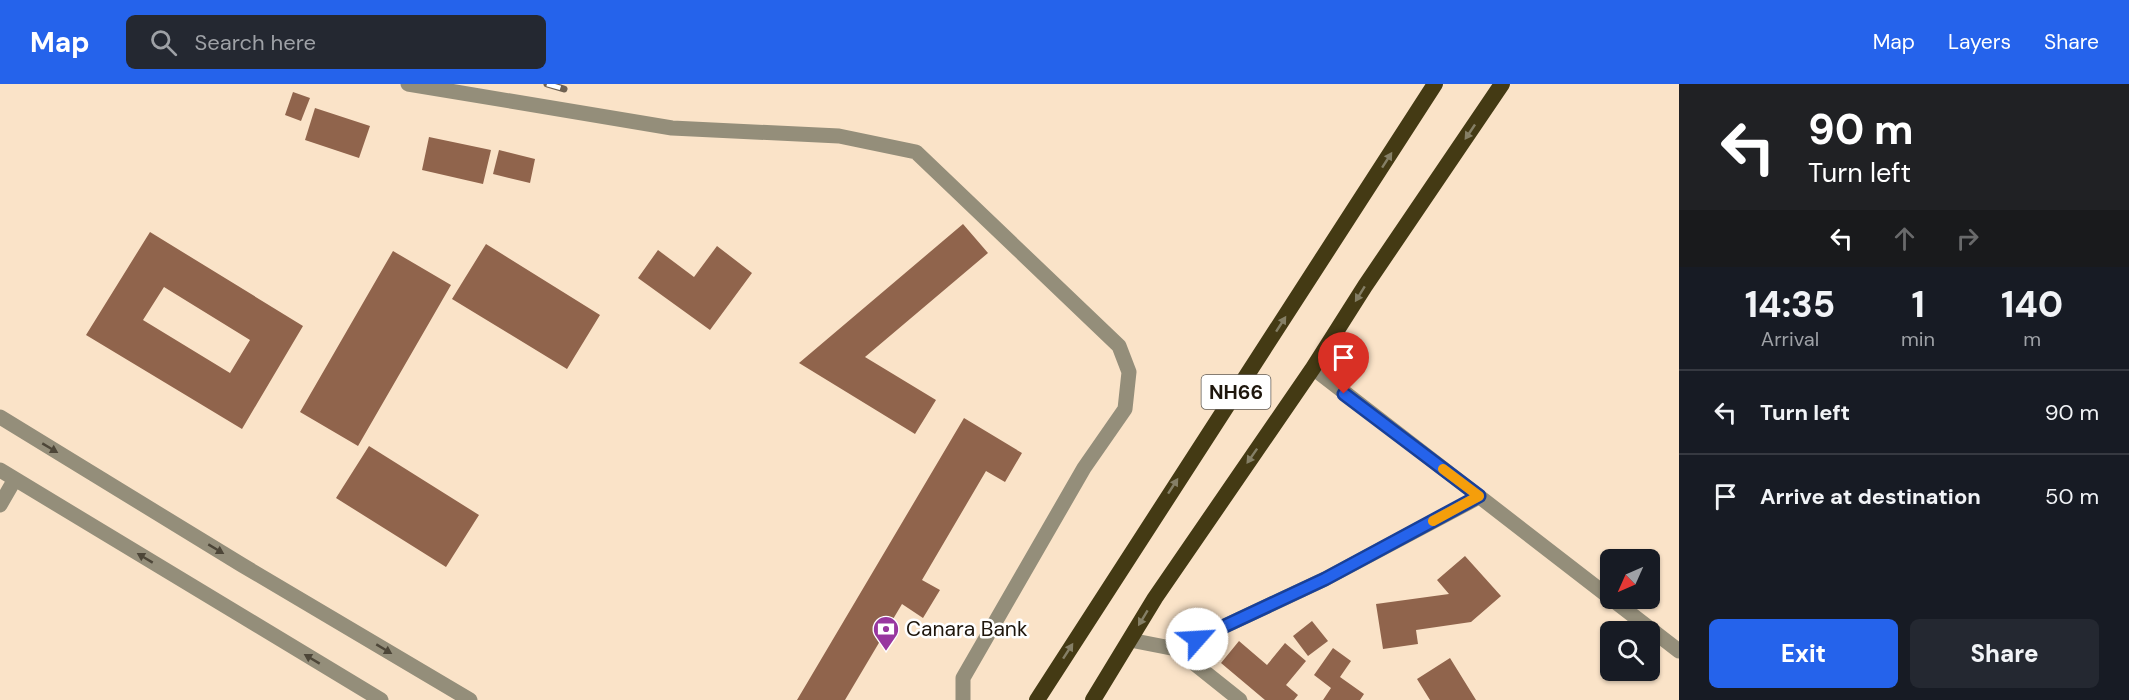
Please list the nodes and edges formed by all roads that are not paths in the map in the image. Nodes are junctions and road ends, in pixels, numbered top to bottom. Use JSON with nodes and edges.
{"nodes":[{"id":1,"x":408,"y":84,"type":"edge"},
{"id":2,"x":1435,"y":84,"type":"edge"},
{"id":3,"x":1502,"y":84,"type":"edge"},
{"id":4,"x":1313,"y":368,"type":"junction"},
{"id":5,"x":0,"y":417,"type":"edge"},
{"id":6,"x":0,"y":470,"type":"edge"},
{"id":7,"x":15,"y":479,"type":"junction"},
{"id":8,"x":1479,"y":496,"type":"junction"},
{"id":9,"x":0,"y":505,"type":"edge"},
{"id":10,"x":1130,"y":640,"type":"junction"},
{"id":11,"x":1176,"y":649,"type":"junction"},
{"id":12,"x":1679,"y":651,"type":"edge"},
{"id":13,"x":381,"y":700,"type":"edge"},
{"id":14,"x":470,"y":700,"type":"edge"},
{"id":15,"x":963,"y":700,"type":"edge"},
{"id":16,"x":1037,"y":700,"type":"edge"},
{"id":17,"x":1093,"y":700,"type":"edge"},
{"id":18,"x":1239,"y":700,"type":"edge"}],
"edges":[{"from":1,"to":15,"type":"street"},
{"from":16,"to":2,"type":"highway","number":"NH66","one_way":true},
{"from":3,"to":4,"type":"highway","number":"NH66","one_way":true},
{"from":4,"to":8,"type":"street"},
{"from":4,"to":10,"type":"highway","number":"NH66","one_way":true},
{"from":5,"to":14,"type":"street","one_way":true},
{"from":6,"to":7,"type":"street"},
{"from":7,"to":9,"type":"street"},
{"from":13,"to":7,"type":"street","one_way":true},
{"from":8,"to":11,"type":"street"},
{"from":8,"to":12,"type":"street"},
{"from":10,"to":11,"type":"street"},
{"from":10,"to":17,"type":"highway","number":"NH66"},
{"from":11,"to":18,"type":"street"}]}
